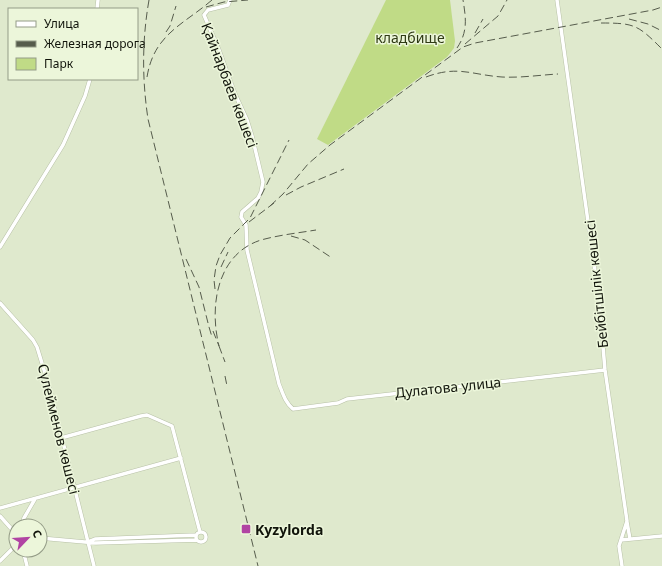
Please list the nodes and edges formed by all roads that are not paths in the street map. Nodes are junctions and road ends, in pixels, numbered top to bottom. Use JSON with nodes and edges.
{"nodes":[{"id":1,"x":230,"y":0,"type":"edge"},
{"id":2,"x":557,"y":0,"type":"edge"},
{"id":3,"x":90,"y":80,"type":"edge"},
{"id":4,"x":0,"y":247,"type":"edge"},
{"id":5,"x":0,"y":303,"type":"edge"},
{"id":6,"x":605,"y":370,"type":"junction"},
{"id":7,"x":292,"y":409,"type":"joint"},
{"id":8,"x":61,"y":438,"type":"junction"},
{"id":9,"x":181,"y":458,"type":"junction"},
{"id":10,"x":74,"y":488,"type":"junction"},
{"id":11,"x":35,"y":499,"type":"junction"},
{"id":12,"x":0,"y":508,"type":"edge"},
{"id":13,"x":0,"y":516,"type":"edge"},
{"id":14,"x":24,"y":518,"type":"edge"},
{"id":15,"x":627,"y":521,"type":"junction"},
{"id":16,"x":8,"y":525,"type":"edge"},
{"id":17,"x":198,"y":533,"type":"junction"},
{"id":18,"x":662,"y":536,"type":"edge"},
{"id":19,"x":48,"y":538,"type":"edge"},
{"id":20,"x":156,"y":539,"type":"junction"},
{"id":21,"x":630,"y":539,"type":"junction"},
{"id":22,"x":196,"y":540,"type":"junction"},
{"id":23,"x":621,"y":540,"type":"junction"},
{"id":24,"x":89,"y":541,"type":"junction"},
{"id":25,"x":8,"y":552,"type":"edge"},
{"id":26,"x":0,"y":560,"type":"edge"},
{"id":27,"x":94,"y":566,"type":"edge"},
{"id":28,"x":622,"y":566,"type":"edge"}],
"edges":[{"from":1,"to":7,"type":"street","name":"Қайнарбаев көшесі"},
{"from":2,"to":6,"type":"street","name":"Бейбітшілік көшесі"},
{"from":3,"to":4,"type":"street"},
{"from":5,"to":8,"type":"street","name":"Сүлейменов көшесі"},
{"from":6,"to":7,"type":"street","name":"Дулатова улица"},
{"from":6,"to":15,"type":"street","name":"Бейбітшілік көшесі"},
{"from":8,"to":9,"type":"street"},
{"from":8,"to":10,"type":"street","name":"Сүлейменов көшесі"},
{"from":9,"to":10,"type":"street"},
{"from":9,"to":17,"type":"street"},
{"from":10,"to":11,"type":"street"},
{"from":10,"to":24,"type":"street","name":"Сүлейменов көшесі"},
{"from":11,"to":12,"type":"street"},
{"from":11,"to":14,"type":"street"},
{"from":13,"to":16,"type":"street"},
{"from":15,"to":21,"type":"street"},
{"from":15,"to":23,"type":"street","name":"Бейбітшілік көшесі"},
{"from":17,"to":20,"type":"street"},
{"from":17,"to":22,"type":"street"},
{"from":17,"to":22,"type":"street"},
{"from":18,"to":21,"type":"street"},
{"from":19,"to":24,"type":"street"},
{"from":20,"to":22,"type":"street"},
{"from":20,"to":24,"type":"street"},
{"from":21,"to":23,"type":"street"},
{"from":23,"to":28,"type":"street","name":"Бейбітшілік көшесі"},
{"from":24,"to":27,"type":"street","name":"Сүлейменов көшесі"},
{"from":25,"to":26,"type":"street"}]}
